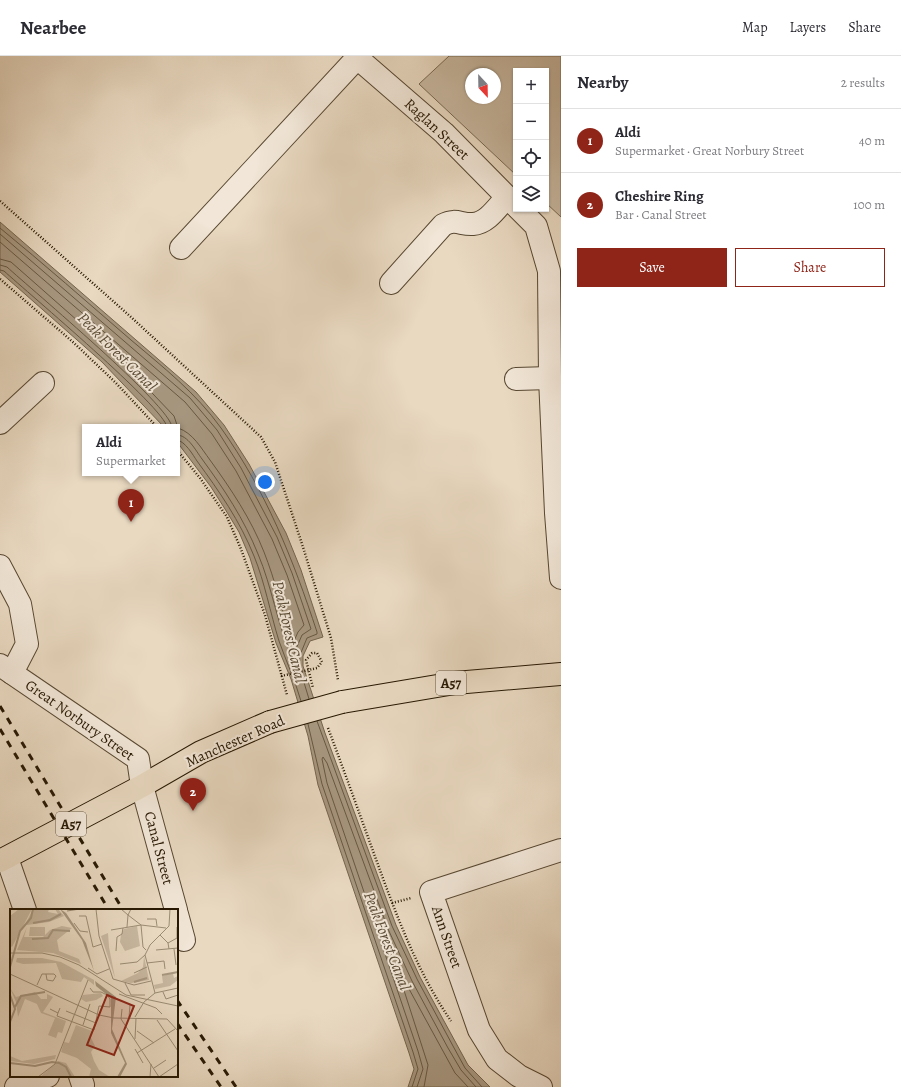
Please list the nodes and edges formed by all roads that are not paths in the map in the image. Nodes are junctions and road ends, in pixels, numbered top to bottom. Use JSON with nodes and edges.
{"nodes":[{"id":1,"x":356,"y":57,"type":"edge"},
{"id":2,"x":513,"y":203,"type":"edge"},
{"id":3,"x":513,"y":205,"type":"edge"},
{"id":4,"x":522,"y":212,"type":"edge"},
{"id":5,"x":181,"y":248,"type":"dead end"},
{"id":6,"x":391,"y":283,"type":"dead end"},
{"id":7,"x":553,"y":365,"type":"edge"},
{"id":8,"x":516,"y":379,"type":"dead end"},
{"id":9,"x":43,"y":383,"type":"dead end"},
{"id":10,"x":0,"y":423,"type":"edge"},
{"id":11,"x":558,"y":513,"type":"edge"},
{"id":12,"x":0,"y":566,"type":"edge"},
{"id":13,"x":561,"y":578,"type":"edge"},
{"id":14,"x":6,"y":669,"type":"edge"},
{"id":15,"x":561,"y":674,"type":"edge"},
{"id":16,"x":142,"y":786,"type":"junction"},
{"id":17,"x":561,"y":850,"type":"edge"},
{"id":18,"x":4,"y":859,"type":"edge"},
{"id":19,"x":25,"y":909,"type":"edge"},
{"id":20,"x":176,"y":909,"type":"edge"},
{"id":21,"x":178,"y":918,"type":"edge"},
{"id":22,"x":184,"y":940,"type":"dead end"},
{"id":23,"x":45,"y":1077,"type":"edge"},
{"id":24,"x":16,"y":1087,"type":"edge"},
{"id":25,"x":541,"y":1087,"type":"edge"}],
"edges":[{"from":1,"to":2,"type":"street","name":"Raglan Street"},
{"from":1,"to":5,"type":"street"},
{"from":3,"to":6,"type":"street"},
{"from":4,"to":7,"type":"street","name":"Raglan Street"},
{"from":7,"to":8,"type":"street"},
{"from":7,"to":11,"type":"street","name":"Raglan Street"},
{"from":9,"to":10,"type":"street"},
{"from":11,"to":13,"type":"street","name":"Raglan Street"},
{"from":12,"to":14,"type":"street"},
{"from":14,"to":16,"type":"street","name":"Great Norbury Street"},
{"from":15,"to":16,"type":"main road","name":"Manchester Road","number":"A57","bridge":true},
{"from":16,"to":18,"type":"main road","name":"Manchester Road","number":"A57"},
{"from":16,"to":20,"type":"street","name":"Canal Street"},
{"from":17,"to":25,"type":"street","name":"Ann Street"},
{"from":18,"to":19,"type":"street"},
{"from":21,"to":22,"type":"street"},
{"from":23,"to":24,"type":"street"}]}
